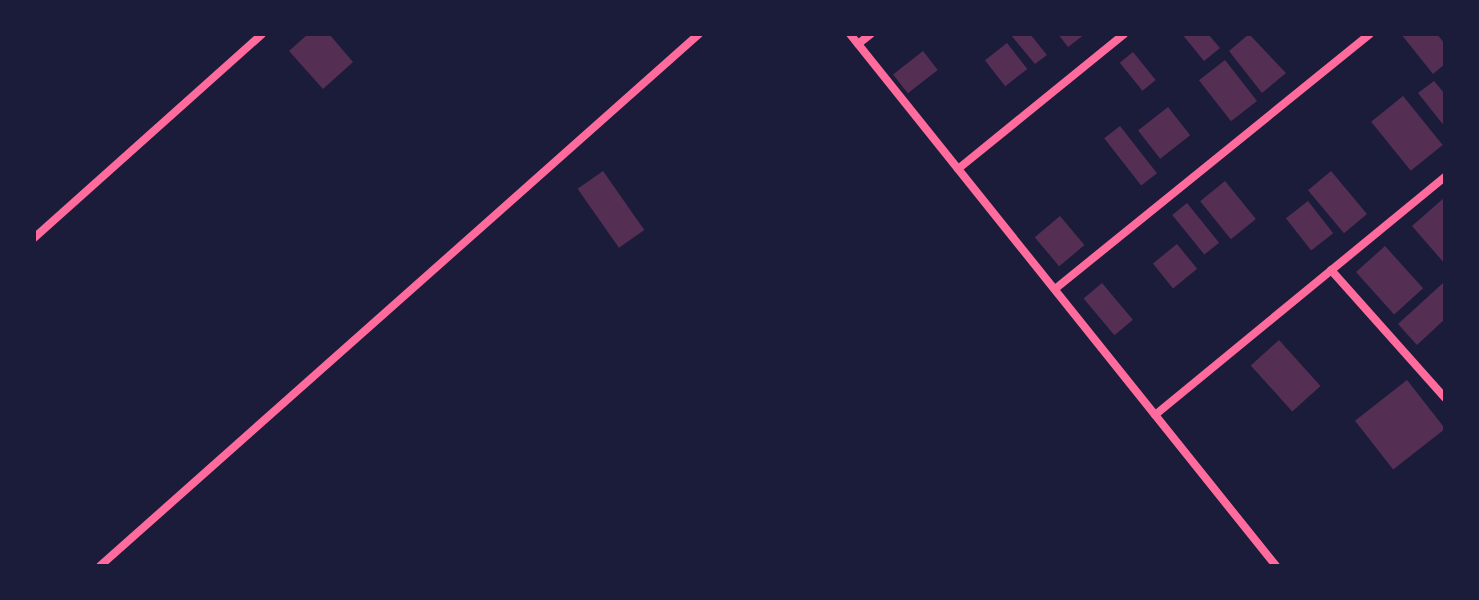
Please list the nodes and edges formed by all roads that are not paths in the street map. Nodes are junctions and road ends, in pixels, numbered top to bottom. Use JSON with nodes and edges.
{"nodes":[{"id":1,"x":262,"y":34,"type":"edge"},
{"id":2,"x":699,"y":34,"type":"edge"},
{"id":3,"x":850,"y":34,"type":"edge"},
{"id":4,"x":871,"y":34,"type":"edge"},
{"id":5,"x":1124,"y":34,"type":"edge"},
{"id":6,"x":1370,"y":34,"type":"edge"},
{"id":7,"x":858,"y":44,"type":"junction"},
{"id":8,"x":958,"y":169,"type":"junction"},
{"id":9,"x":1445,"y":177,"type":"edge"},
{"id":10,"x":34,"y":238,"type":"edge"},
{"id":11,"x":1331,"y":270,"type":"junction"},
{"id":12,"x":1055,"y":289,"type":"junction"},
{"id":13,"x":1445,"y":398,"type":"edge"},
{"id":14,"x":1155,"y":415,"type":"junction"},
{"id":15,"x":100,"y":566,"type":"edge"},
{"id":16,"x":1276,"y":566,"type":"edge"}],
"edges":[{"from":1,"to":10,"type":"street"},
{"from":2,"to":15,"type":"street"},
{"from":3,"to":7,"type":"street"},
{"from":4,"to":7,"type":"street"},
{"from":5,"to":8,"type":"street"},
{"from":6,"to":12,"type":"street"},
{"from":7,"to":8,"type":"street"},
{"from":8,"to":12,"type":"street"},
{"from":9,"to":11,"type":"street"},
{"from":11,"to":13,"type":"street"},
{"from":11,"to":14,"type":"street"},
{"from":12,"to":14,"type":"street"},
{"from":14,"to":16,"type":"street"}]}
